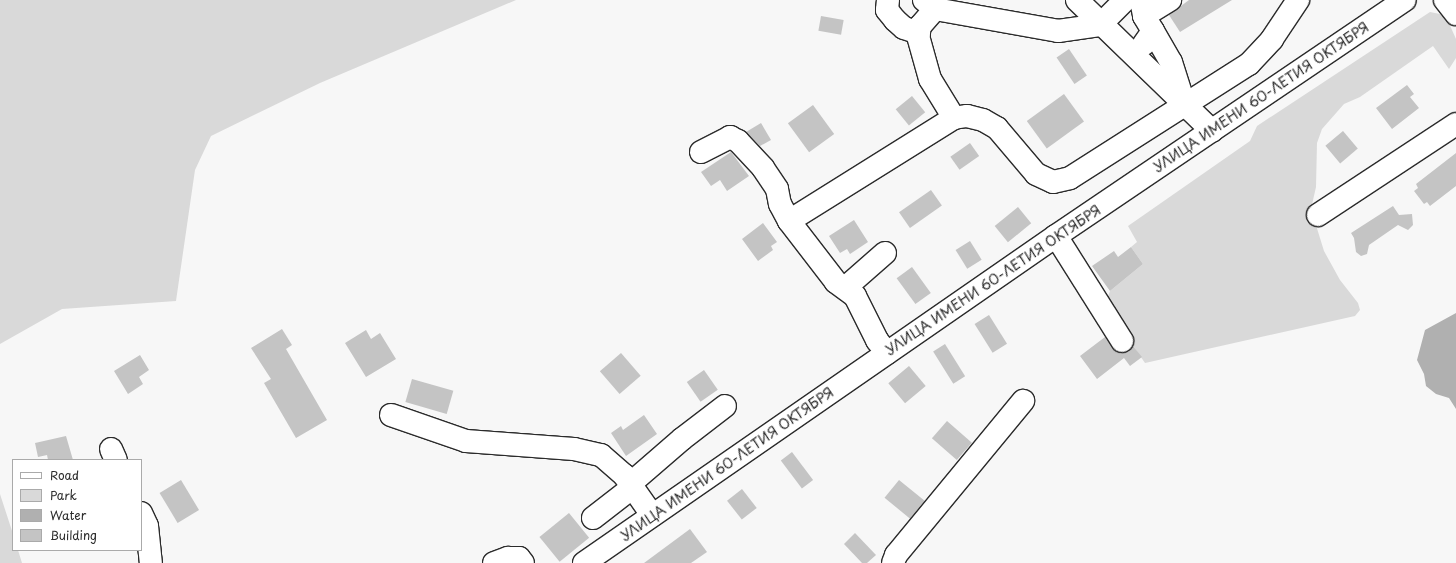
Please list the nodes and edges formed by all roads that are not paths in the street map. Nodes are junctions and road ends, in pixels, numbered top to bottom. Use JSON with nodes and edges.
{"nodes":[{"id":1,"x":888,"y":0,"type":"edge"},
{"id":2,"x":1077,"y":0,"type":"edge"},
{"id":3,"x":1125,"y":0,"type":"edge"},
{"id":4,"x":1170,"y":0,"type":"edge"},
{"id":5,"x":1298,"y":0,"type":"edge"},
{"id":6,"x":1405,"y":0,"type":"edge"},
{"id":7,"x":1445,"y":0,"type":"edge"},
{"id":8,"x":929,"y":4,"type":"edge"},
{"id":9,"x":1456,"y":14,"type":"edge"},
{"id":10,"x":1146,"y":16,"type":"edge"},
{"id":11,"x":1100,"y":25,"type":"junction"},
{"id":12,"x":919,"y":33,"type":"junction"},
{"id":13,"x":1136,"y":58,"type":"junction"},
{"id":14,"x":1185,"y":104,"type":"junction"},
{"id":15,"x":954,"y":118,"type":"junction"},
{"id":16,"x":1456,"y":124,"type":"edge"},
{"id":17,"x":1212,"y":131,"type":"junction"},
{"id":18,"x":701,"y":152,"type":"dead end"},
{"id":19,"x":1318,"y":215,"type":"dead end"},
{"id":20,"x":789,"y":221,"type":"junction"},
{"id":21,"x":1056,"y":236,"type":"junction"},
{"id":22,"x":885,"y":253,"type":"dead end"},
{"id":23,"x":845,"y":288,"type":"junction"},
{"id":24,"x":1122,"y":341,"type":"dead end"},
{"id":25,"x":887,"y":353,"type":"junction"},
{"id":26,"x":1023,"y":401,"type":"dead end"},
{"id":27,"x":725,"y":406,"type":"dead end"},
{"id":28,"x":391,"y":415,"type":"dead end"},
{"id":29,"x":631,"y":486,"type":"junction"},
{"id":30,"x":142,"y":515,"type":"edge"},
{"id":31,"x":652,"y":515,"type":"junction"},
{"id":32,"x":593,"y":518,"type":"dead end"},
{"id":33,"x":151,"y":563,"type":"edge"},
{"id":34,"x":494,"y":563,"type":"edge"},
{"id":35,"x":523,"y":563,"type":"edge"},
{"id":36,"x":584,"y":563,"type":"edge"},
{"id":37,"x":893,"y":563,"type":"edge"}],
"edges":[{"from":1,"to":12,"type":"main road"},
{"from":2,"to":11,"type":"main road"},
{"from":3,"to":11,"type":"main road"},
{"from":4,"to":10,"type":"main road"},
{"from":5,"to":14,"type":"main road"},
{"from":6,"to":17,"type":"main road","name":"УЛИЦА ИМЕНИ 60-ЛЕТИЯ ОКТЯБРЯ"},
{"from":7,"to":9,"type":"main road"},
{"from":8,"to":11,"type":"main road"},
{"from":8,"to":12,"type":"main road"},
{"from":10,"to":13,"type":"main road"},
{"from":10,"to":14,"type":"main road"},
{"from":11,"to":13,"type":"main road"},
{"from":12,"to":15,"type":"main road"},
{"from":13,"to":14,"type":"main road"},
{"from":14,"to":15,"type":"main road"},
{"from":14,"to":17,"type":"main road"},
{"from":15,"to":20,"type":"main road"},
{"from":16,"to":19,"type":"main road"},
{"from":17,"to":21,"type":"main road","name":"УЛИЦА ИМЕНИ 60-ЛЕТИЯ ОКТЯБРЯ"},
{"from":18,"to":20,"type":"main road"},
{"from":20,"to":23,"type":"main road"},
{"from":21,"to":24,"type":"main road"},
{"from":21,"to":25,"type":"main road","name":"УЛИЦА ИМЕНИ 60-ЛЕТИЯ ОКТЯБРЯ"},
{"from":22,"to":23,"type":"main road"},
{"from":23,"to":25,"type":"main road"},
{"from":25,"to":31,"type":"main road","name":"УЛИЦА ИМЕНИ 60-ЛЕТИЯ ОКТЯБРЯ"},
{"from":26,"to":37,"type":"main road"},
{"from":27,"to":29,"type":"main road"},
{"from":28,"to":29,"type":"main road"},
{"from":29,"to":31,"type":"main road"},
{"from":29,"to":32,"type":"main road"},
{"from":30,"to":33,"type":"main road"},
{"from":31,"to":36,"type":"main road","name":"УЛИЦА ИМЕНИ 60-ЛЕТИЯ ОКТЯБРЯ"},
{"from":34,"to":35,"type":"main road"}]}
